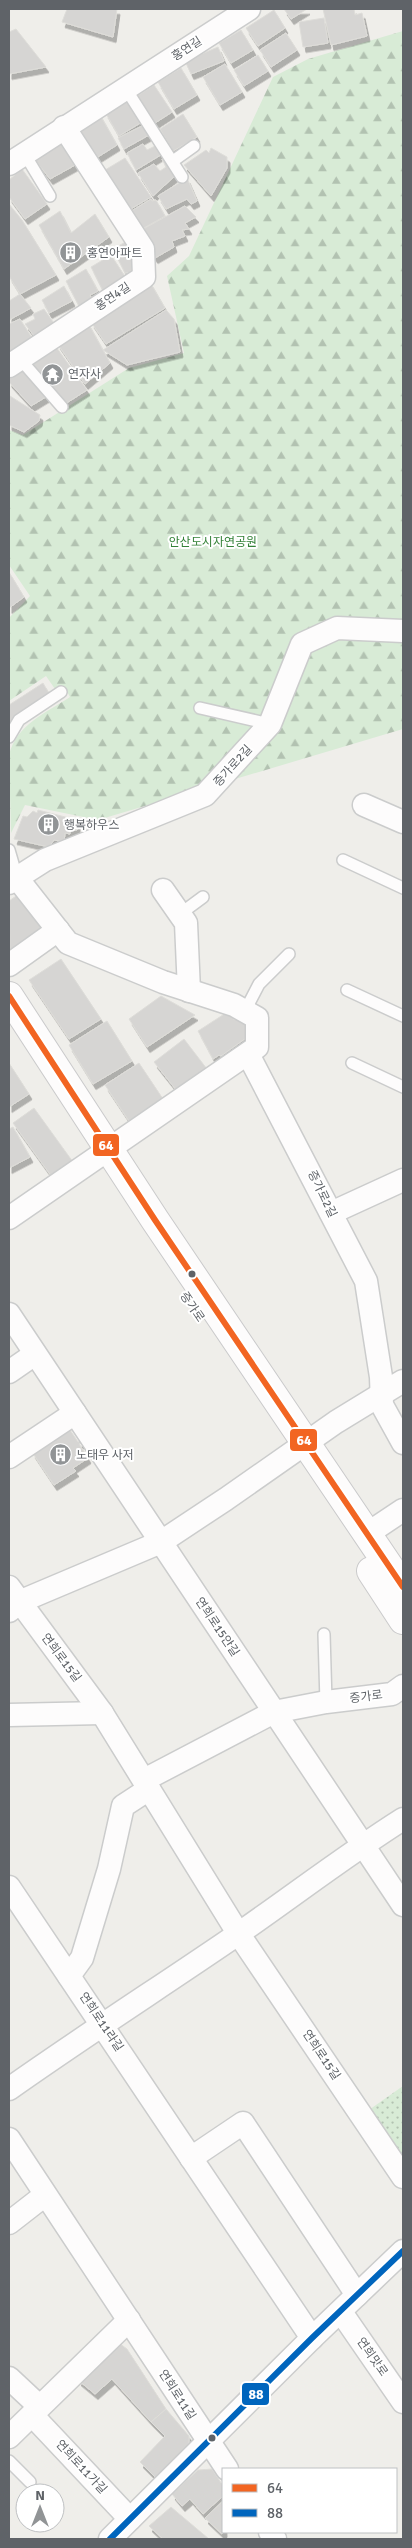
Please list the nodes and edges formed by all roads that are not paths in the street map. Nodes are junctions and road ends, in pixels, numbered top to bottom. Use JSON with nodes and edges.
{"nodes":[{"id":1,"x":249,"y":9,"type":"edge"},
{"id":2,"x":126,"y":89,"type":"junction"},
{"id":3,"x":64,"y":127,"type":"junction"},
{"id":4,"x":194,"y":146,"type":"dead end"},
{"id":5,"x":16,"y":159,"type":"edge"},
{"id":6,"x":173,"y":161,"type":"junction"},
{"id":7,"x":182,"y":177,"type":"dead end"},
{"id":8,"x":50,"y":196,"type":"dead end"},
{"id":9,"x":12,"y":362,"type":"edge"},
{"id":10,"x":62,"y":407,"type":"dead end"},
{"id":11,"x":403,"y":631,"type":"edge"},
{"id":12,"x":61,"y":692,"type":"dead end"},
{"id":13,"x":200,"y":708,"type":"dead end"},
{"id":14,"x":270,"y":724,"type":"junction"},
{"id":15,"x":9,"y":737,"type":"edge"},
{"id":16,"x":364,"y":804,"type":"dead end"},
{"id":17,"x":403,"y":822,"type":"edge"},
{"id":18,"x":9,"y":850,"type":"edge"},
{"id":19,"x":343,"y":860,"type":"dead end"},
{"id":20,"x":11,"y":878,"type":"edge"},
{"id":21,"x":403,"y":888,"type":"edge"},
{"id":22,"x":163,"y":890,"type":"dead end"},
{"id":23,"x":203,"y":897,"type":"dead end"},
{"id":24,"x":180,"y":914,"type":"junction"},
{"id":25,"x":58,"y":930,"type":"junction"},
{"id":26,"x":289,"y":954,"type":"dead end"},
{"id":27,"x":9,"y":965,"type":"edge"},
{"id":28,"x":347,"y":990,"type":"dead end"},
{"id":29,"x":189,"y":991,"type":"junction"},
{"id":30,"x":9,"y":996,"type":"edge"},
{"id":31,"x":245,"y":1011,"type":"junction"},
{"id":32,"x":403,"y":1016,"type":"edge"},
{"id":33,"x":9,"y":1030,"type":"edge"},
{"id":34,"x":248,"y":1054,"type":"junction"},
{"id":35,"x":352,"y":1063,"type":"dead end"},
{"id":36,"x":403,"y":1087,"type":"edge"},
{"id":37,"x":101,"y":1155,"type":"junction"},
{"id":38,"x":403,"y":1180,"type":"edge"},
{"id":39,"x":331,"y":1213,"type":"junction"},
{"id":40,"x":9,"y":1218,"type":"edge"},
{"id":41,"x":9,"y":1314,"type":"edge"},
{"id":42,"x":36,"y":1354,"type":"junction"},
{"id":43,"x":9,"y":1372,"type":"edge"},
{"id":44,"x":403,"y":1381,"type":"edge"},
{"id":45,"x":380,"y":1394,"type":"junction"},
{"id":46,"x":75,"y":1413,"type":"junction"},
{"id":47,"x":403,"y":1443,"type":"edge"},
{"id":48,"x":300,"y":1448,"type":"junction"},
{"id":49,"x":9,"y":1457,"type":"edge"},
{"id":50,"x":403,"y":1510,"type":"edge"},
{"id":51,"x":368,"y":1534,"type":"junction"},
{"id":52,"x":161,"y":1542,"type":"junction"},
{"id":53,"x":401,"y":1579,"type":"edge"},
{"id":54,"x":12,"y":1600,"type":"edge"},
{"id":55,"x":403,"y":1620,"type":"edge"},
{"id":56,"x":324,"y":1634,"type":"dead end"},
{"id":57,"x":403,"y":1686,"type":"edge"},
{"id":58,"x":326,"y":1702,"type":"junction"},
{"id":59,"x":274,"y":1712,"type":"junction"},
{"id":60,"x":102,"y":1713,"type":"junction"},
{"id":61,"x":9,"y":1715,"type":"edge"},
{"id":62,"x":146,"y":1784,"type":"junction"},
{"id":63,"x":403,"y":1819,"type":"edge"},
{"id":64,"x":363,"y":1844,"type":"junction"},
{"id":65,"x":9,"y":1887,"type":"edge"},
{"id":66,"x":403,"y":1905,"type":"edge"},
{"id":67,"x":238,"y":1934,"type":"junction"},
{"id":68,"x":69,"y":1976,"type":"junction"},
{"id":69,"x":102,"y":2023,"type":"junction"},
{"id":70,"x":9,"y":2089,"type":"edge"},
{"id":71,"x":9,"y":2139,"type":"edge"},
{"id":72,"x":191,"y":2158,"type":"junction"},
{"id":73,"x":403,"y":2177,"type":"edge"},
{"id":74,"x":45,"y":2195,"type":"junction"},
{"id":75,"x":9,"y":2223,"type":"edge"},
{"id":76,"x":403,"y":2251,"type":"edge"},
{"id":77,"x":357,"y":2295,"type":"junction"},
{"id":78,"x":341,"y":2312,"type":"junction"},
{"id":79,"x":129,"y":2320,"type":"junction"},
{"id":80,"x":312,"y":2338,"type":"junction"},
{"id":81,"x":9,"y":2378,"type":"edge"},
{"id":82,"x":403,"y":2402,"type":"edge"},
{"id":83,"x":36,"y":2410,"type":"junction"},
{"id":84,"x":9,"y":2437,"type":"edge"},
{"id":85,"x":208,"y":2442,"type":"junction"},
{"id":86,"x":9,"y":2461,"type":"edge"},
{"id":87,"x":225,"y":2468,"type":"edge"},
{"id":88,"x":30,"y":2482,"type":"dead end"},
{"id":89,"x":130,"y":2519,"type":"junction"},
{"id":90,"x":110,"y":2539,"type":"edge"}],
"edges":[{"from":1,"to":2,"type":"street","name":"홍연길"},
{"from":2,"to":3,"type":"street","name":"홍연길"},
{"from":2,"to":6,"type":"lane"},
{"from":3,"to":5,"type":"street","name":"홍연길"},
{"from":3,"to":9,"type":"street","name":"홍연4길"},
{"from":4,"to":6,"type":"lane"},
{"from":5,"to":8,"type":"lane"},
{"from":6,"to":7,"type":"lane"},
{"from":9,"to":10,"type":"lane"},
{"from":11,"to":14,"type":"street","name":"증가로2길"},
{"from":12,"to":15,"type":"lane"},
{"from":13,"to":14,"type":"lane"},
{"from":14,"to":20,"type":"street","name":"증가로2길"},
{"from":16,"to":17,"type":"street"},
{"from":18,"to":20,"type":"lane"},
{"from":19,"to":21,"type":"lane"},
{"from":20,"to":25,"type":"street"},
{"from":22,"to":24,"type":"street"},
{"from":23,"to":24,"type":"lane"},
{"from":24,"to":29,"type":"street"},
{"from":25,"to":27,"type":"street"},
{"from":25,"to":29,"type":"street"},
{"from":26,"to":31,"type":"lane"},
{"from":28,"to":32,"type":"lane"},
{"from":29,"to":31,"type":"street"},
{"from":30,"to":37,"type":"main road","name":"증가로"},
{"from":31,"to":34,"type":"street"},
{"from":33,"to":37,"type":"main road","name":"증가로"},
{"from":34,"to":37,"type":"street"},
{"from":34,"to":39,"type":"street","name":"증가로2길"},
{"from":35,"to":36,"type":"lane"},
{"from":37,"to":40,"type":"street"},
{"from":37,"to":48,"type":"main road","name":"증가로"},
{"from":38,"to":39,"type":"street"},
{"from":39,"to":45,"type":"street","name":"증가로2길"},
{"from":41,"to":42,"type":"street","name":"연희로15안길"},
{"from":42,"to":43,"type":"street"},
{"from":42,"to":46,"type":"street","name":"연희로15안길"},
{"from":44,"to":45,"type":"street"},
{"from":45,"to":47,"type":"street"},
{"from":45,"to":48,"type":"street"},
{"from":46,"to":49,"type":"street"},
{"from":46,"to":52,"type":"street","name":"연희로15안길"},
{"from":48,"to":51,"type":"main road","name":"증가로"},
{"from":48,"to":52,"type":"street"},
{"from":48,"to":55,"type":"main road","name":"증가로"},
{"from":50,"to":51,"type":"street"},
{"from":51,"to":53,"type":"main road","name":"증가로"},
{"from":52,"to":54,"type":"street"},
{"from":52,"to":59,"type":"street","name":"연희로15안길"},
{"from":54,"to":60,"type":"street","name":"연희로15길"},
{"from":56,"to":58,"type":"lane"},
{"from":57,"to":58,"type":"street","name":"증가로"},
{"from":58,"to":59,"type":"street","name":"증가로"},
{"from":59,"to":62,"type":"street"},
{"from":59,"to":64,"type":"street","name":"연희로15안길"},
{"from":60,"to":61,"type":"street"},
{"from":60,"to":62,"type":"street","name":"연희로15길"},
{"from":62,"to":67,"type":"street","name":"연희로15길"},
{"from":62,"to":68,"type":"street"},
{"from":63,"to":64,"type":"street"},
{"from":64,"to":66,"type":"street","name":"연희로15안길"},
{"from":64,"to":67,"type":"street"},
{"from":65,"to":68,"type":"street","name":"연희로11라길"},
{"from":67,"to":69,"type":"street"},
{"from":67,"to":73,"type":"street","name":"연희로15길"},
{"from":68,"to":69,"type":"street","name":"연희로11라길"},
{"from":69,"to":70,"type":"street"},
{"from":69,"to":72,"type":"street","name":"연희로11라길"},
{"from":71,"to":74,"type":"street","name":"연희로11길"},
{"from":72,"to":77,"type":"street"},
{"from":72,"to":80,"type":"street","name":"연희로11라길"},
{"from":74,"to":75,"type":"street"},
{"from":74,"to":79,"type":"street","name":"연희로11길"},
{"from":76,"to":77,"type":"street"},
{"from":77,"to":78,"type":"street"},
{"from":78,"to":80,"type":"street"},
{"from":78,"to":82,"type":"street","name":"연희맛로"},
{"from":79,"to":83,"type":"street"},
{"from":79,"to":85,"type":"street","name":"연희로11길"},
{"from":80,"to":85,"type":"street"},
{"from":81,"to":83,"type":"street"},
{"from":83,"to":84,"type":"street"},
{"from":83,"to":89,"type":"street","name":"연희로11가길"},
{"from":85,"to":87,"type":"street","name":"연희로11길"},
{"from":85,"to":89,"type":"street"},
{"from":86,"to":88,"type":"lane"},
{"from":89,"to":90,"type":"street"}]}
